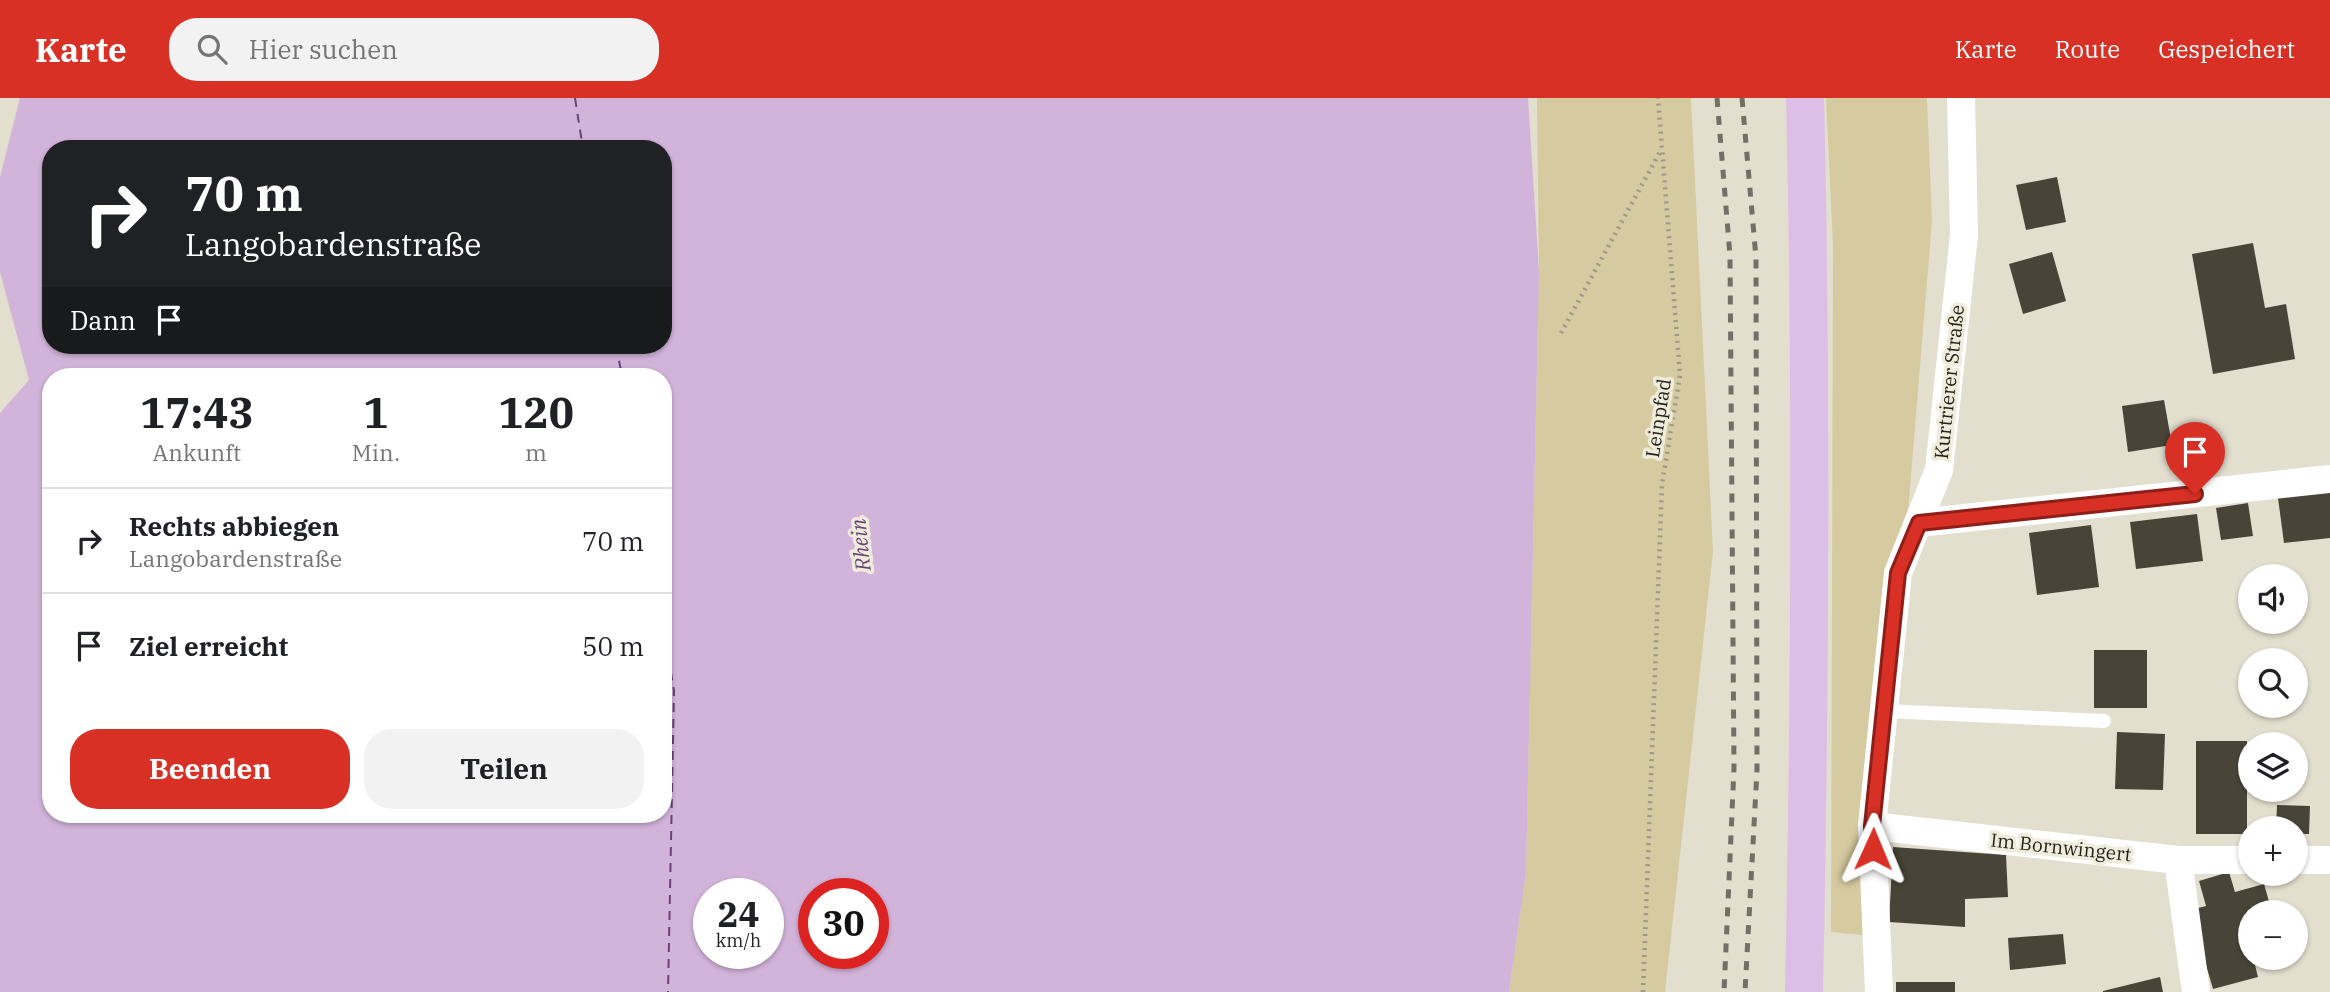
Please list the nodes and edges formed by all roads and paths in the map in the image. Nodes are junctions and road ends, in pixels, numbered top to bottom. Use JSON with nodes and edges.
{"nodes":[{"id":1,"x":1658,"y":98,"type":"edge"},
{"id":2,"x":1805,"y":98,"type":"edge"},
{"id":3,"x":1961,"y":98,"type":"edge"},
{"id":4,"x":1661,"y":149,"type":"junction"},
{"id":5,"x":1561,"y":333,"type":"dead end"},
{"id":6,"x":2330,"y":479,"type":"edge"},
{"id":7,"x":1919,"y":523,"type":"junction"},
{"id":8,"x":1885,"y":711,"type":"junction"},
{"id":9,"x":2104,"y":722,"type":"dead end"},
{"id":10,"x":1872,"y":826,"type":"junction"},
{"id":11,"x":2178,"y":860,"type":"junction"},
{"id":12,"x":2238,"y":860,"type":"edge"},
{"id":13,"x":2308,"y":860,"type":"edge"},
{"id":14,"x":2330,"y":860,"type":"edge"},
{"id":15,"x":1643,"y":992,"type":"edge"},
{"id":16,"x":1804,"y":992,"type":"edge"},
{"id":17,"x":1879,"y":992,"type":"edge"},
{"id":18,"x":2196,"y":992,"type":"edge"}],
"edges":[{"from":1,"to":4,"type":"path","name":"Leinpfad"},
{"from":2,"to":16,"type":"main road"},
{"from":3,"to":7,"type":"street","name":"Kurtrierer Straße"},
{"from":4,"to":5,"type":"path"},
{"from":4,"to":15,"type":"path","name":"Leinpfad"},
{"from":6,"to":7,"type":"street"},
{"from":7,"to":8,"type":"street","name":"Kurtrierer Straße"},
{"from":8,"to":9,"type":"lane"},
{"from":8,"to":10,"type":"street","name":"Kurtrierer Straße"},
{"from":10,"to":11,"type":"street","name":"Im Bornwingert"},
{"from":10,"to":17,"type":"street","name":"Kurtrierer Straße"},
{"from":11,"to":12,"type":"street","name":"Im Bornwingert"},
{"from":11,"to":18,"type":"street"},
{"from":13,"to":14,"type":"street"}]}
